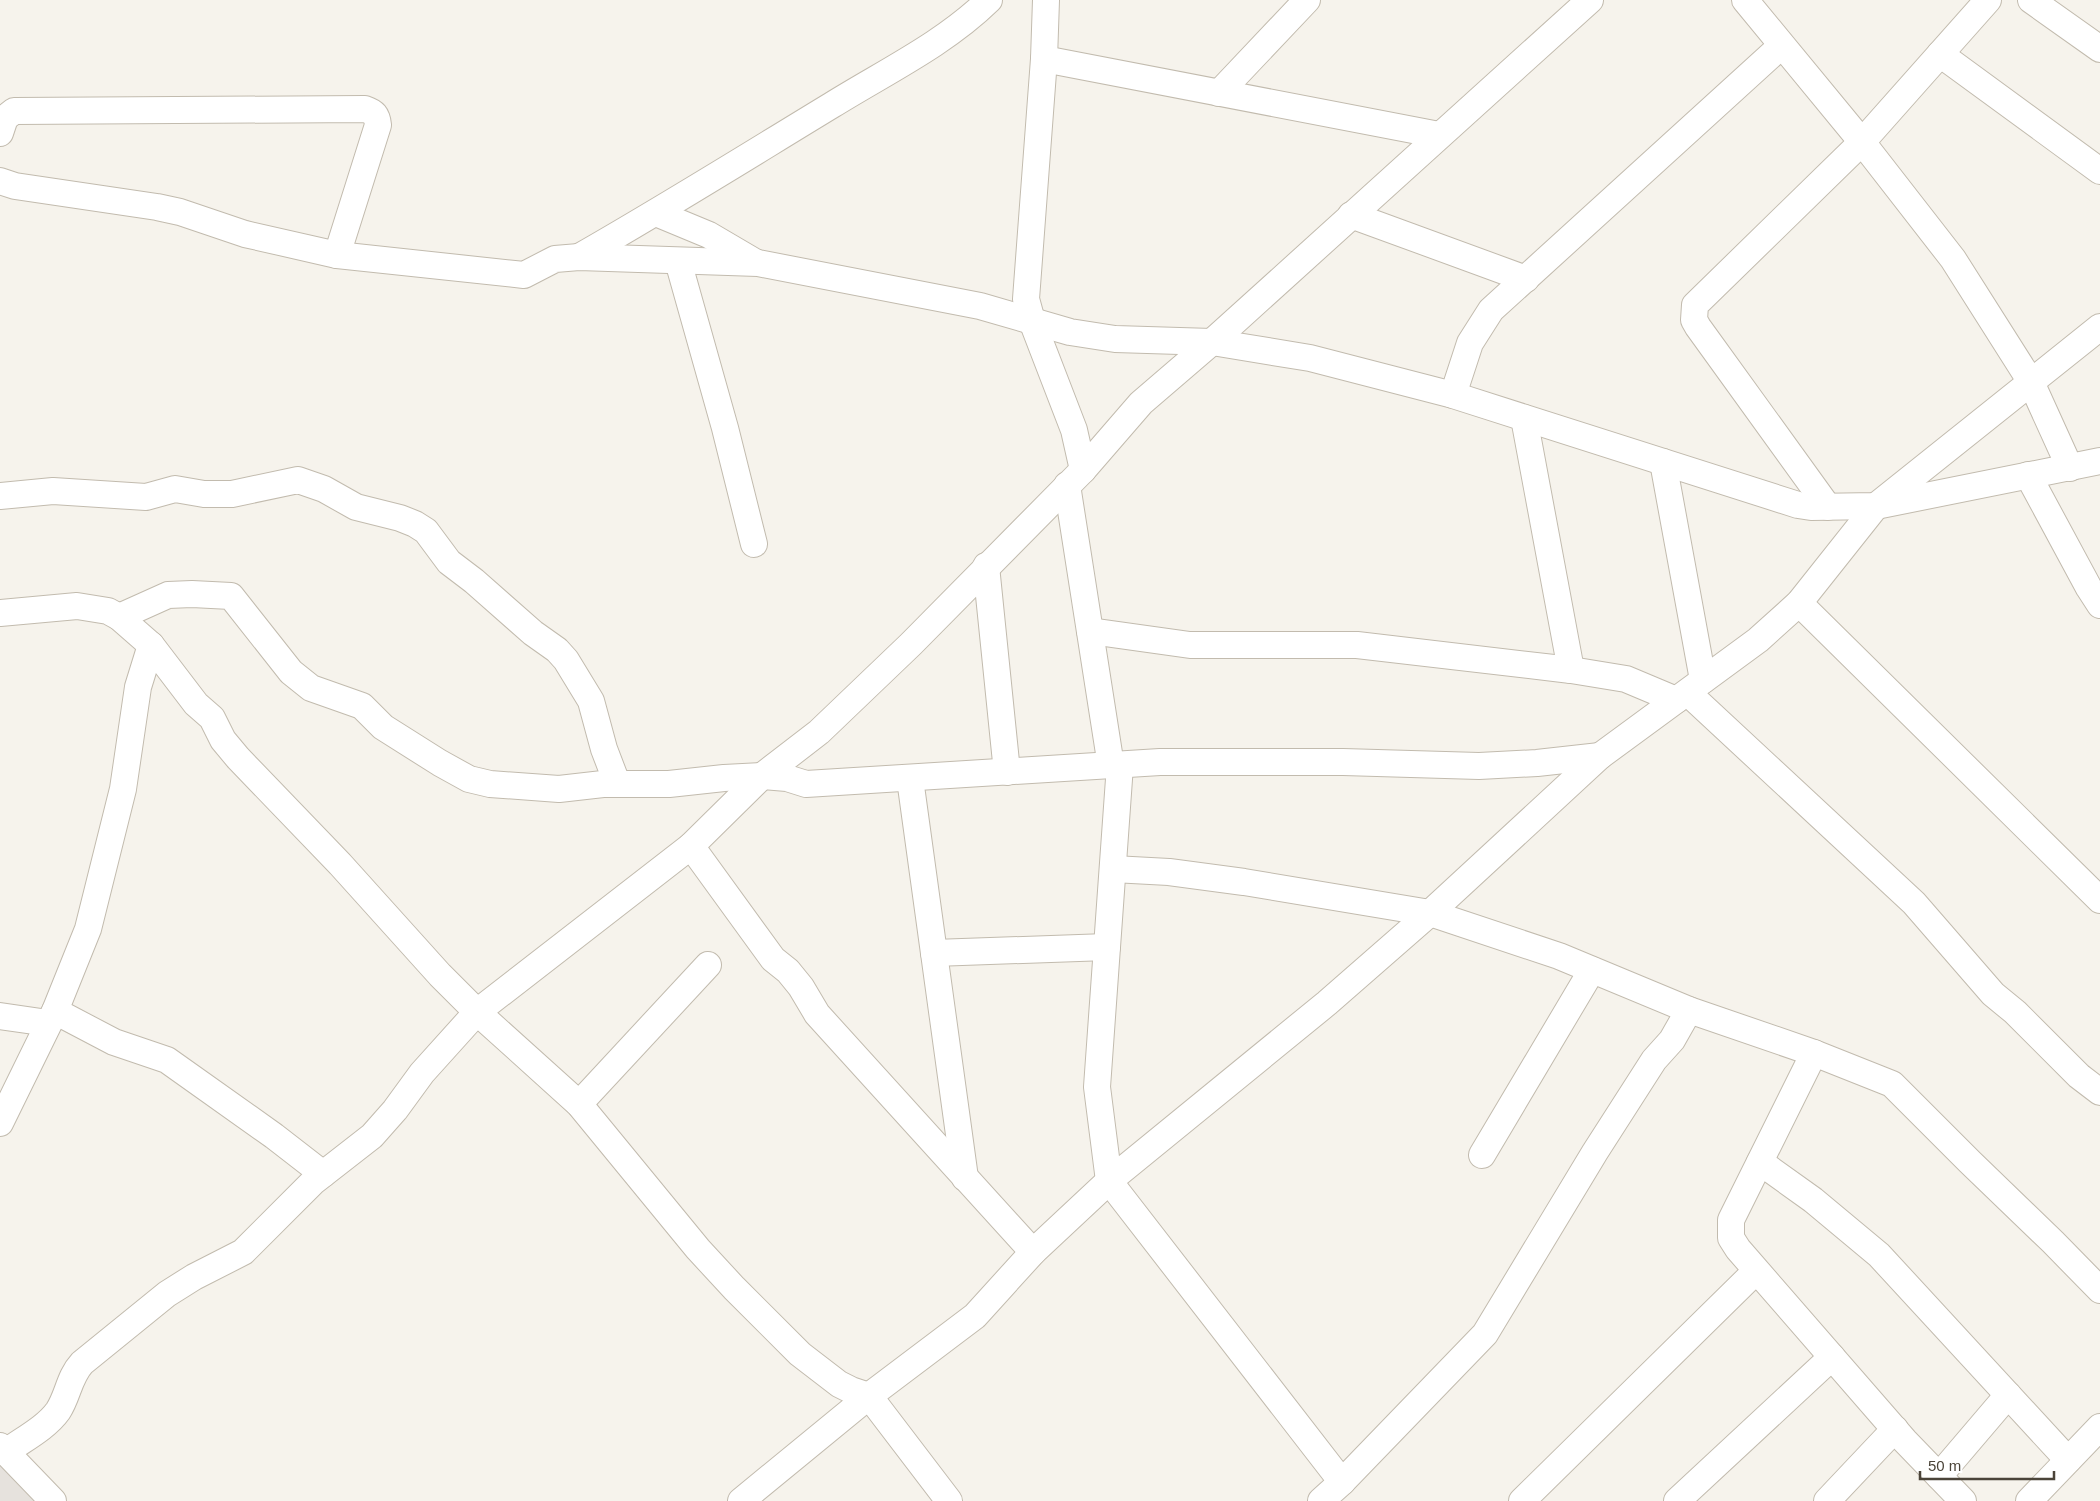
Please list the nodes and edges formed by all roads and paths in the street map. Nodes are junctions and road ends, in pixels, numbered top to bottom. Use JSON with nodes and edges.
{"nodes":[{"id":1,"x":989,"y":0,"type":"edge"},
{"id":2,"x":1046,"y":0,"type":"edge"},
{"id":3,"x":1307,"y":0,"type":"edge"},
{"id":4,"x":1590,"y":0,"type":"edge"},
{"id":5,"x":1745,"y":0,"type":"edge"},
{"id":6,"x":1988,"y":0,"type":"edge"},
{"id":7,"x":2031,"y":0,"type":"edge"},
{"id":8,"x":1781,"y":46,"type":"junction"},
{"id":9,"x":2100,"y":49,"type":"edge"},
{"id":10,"x":1940,"y":54,"type":"junction"},
{"id":11,"x":1044,"y":59,"type":"junction"},
{"id":12,"x":1219,"y":93,"type":"junction"},
{"id":13,"x":0,"y":133,"type":"edge"},
{"id":14,"x":1439,"y":135,"type":"junction"},
{"id":15,"x":1862,"y":142,"type":"junction"},
{"id":16,"x":2100,"y":171,"type":"edge"},
{"id":17,"x":0,"y":181,"type":"edge"},
{"id":18,"x":656,"y":213,"type":"junction"},
{"id":19,"x":1351,"y":215,"type":"junction"},
{"id":20,"x":338,"y":255,"type":"junction"},
{"id":21,"x":579,"y":257,"type":"junction"},
{"id":22,"x":678,"y":261,"type":"junction"},
{"id":23,"x":758,"y":263,"type":"junction"},
{"id":24,"x":1526,"y":279,"type":"junction"},
{"id":25,"x":1032,"y":321,"type":"junction"},
{"id":26,"x":2100,"y":326,"type":"edge"},
{"id":27,"x":1212,"y":342,"type":"junction"},
{"id":28,"x":2031,"y":382,"type":"junction"},
{"id":29,"x":1453,"y":395,"type":"junction"},
{"id":30,"x":1524,"y":418,"type":"junction"},
{"id":31,"x":2100,"y":461,"type":"edge"},
{"id":32,"x":1663,"y":462,"type":"junction"},
{"id":33,"x":2070,"y":468,"type":"junction"},
{"id":34,"x":2028,"y":476,"type":"junction"},
{"id":35,"x":1075,"y":478,"type":"junction"},
{"id":36,"x":0,"y":496,"type":"edge"},
{"id":37,"x":1876,"y":506,"type":"junction"},
{"id":38,"x":1828,"y":507,"type":"junction"},
{"id":39,"x":754,"y":544,"type":"dead end"},
{"id":40,"x":986,"y":566,"type":"junction"},
{"id":41,"x":1798,"y":603,"type":"junction"},
{"id":42,"x":2100,"y":605,"type":"edge"},
{"id":43,"x":0,"y":615,"type":"edge"},
{"id":44,"x":119,"y":617,"type":"junction"},
{"id":45,"x":1090,"y":631,"type":"junction"},
{"id":46,"x":151,"y":645,"type":"junction"},
{"id":47,"x":1571,"y":670,"type":"junction"},
{"id":48,"x":1689,"y":691,"type":"junction"},
{"id":49,"x":1600,"y":756,"type":"junction"},
{"id":50,"x":1115,"y":765,"type":"junction"},
{"id":51,"x":1007,"y":772,"type":"junction"},
{"id":52,"x":762,"y":776,"type":"junction"},
{"id":53,"x":910,"y":779,"type":"junction"},
{"id":54,"x":617,"y":783,"type":"junction"},
{"id":55,"x":691,"y":846,"type":"junction"},
{"id":56,"x":1113,"y":869,"type":"junction"},
{"id":57,"x":2100,"y":900,"type":"edge"},
{"id":58,"x":1430,"y":913,"type":"junction"},
{"id":59,"x":1107,"y":947,"type":"junction"},
{"id":60,"x":934,"y":953,"type":"junction"},
{"id":61,"x":708,"y":965,"type":"dead end"},
{"id":62,"x":1592,"y":970,"type":"junction"},
{"id":63,"x":1689,"y":1010,"type":"junction"},
{"id":64,"x":477,"y":1012,"type":"junction"},
{"id":65,"x":0,"y":1016,"type":"edge"},
{"id":66,"x":52,"y":1017,"type":"junction"},
{"id":67,"x":1814,"y":1053,"type":"junction"},
{"id":68,"x":2100,"y":1092,"type":"edge"},
{"id":69,"x":579,"y":1104,"type":"junction"},
{"id":70,"x":0,"y":1123,"type":"edge"},
{"id":71,"x":1482,"y":1155,"type":"dead end"},
{"id":72,"x":1760,"y":1162,"type":"junction"},
{"id":73,"x":323,"y":1174,"type":"junction"},
{"id":74,"x":965,"y":1178,"type":"junction"},
{"id":75,"x":1109,"y":1182,"type":"junction"},
{"id":76,"x":1033,"y":1252,"type":"junction"},
{"id":77,"x":1756,"y":1271,"type":"junction"},
{"id":78,"x":2100,"y":1290,"type":"edge"},
{"id":79,"x":1832,"y":1357,"type":"junction"},
{"id":80,"x":2008,"y":1394,"type":"junction"},
{"id":81,"x":869,"y":1396,"type":"junction"},
{"id":82,"x":2100,"y":1427,"type":"edge"},
{"id":83,"x":1895,"y":1429,"type":"junction"},
{"id":84,"x":3,"y":1449,"type":"edge"},
{"id":85,"x":2068,"y":1460,"type":"junction"},
{"id":86,"x":1939,"y":1476,"type":"junction"},
{"id":87,"x":1342,"y":1482,"type":"junction"},
{"id":88,"x":53,"y":1501,"type":"edge"},
{"id":89,"x":741,"y":1501,"type":"edge"},
{"id":90,"x":949,"y":1501,"type":"edge"},
{"id":91,"x":1321,"y":1501,"type":"edge"},
{"id":92,"x":1522,"y":1501,"type":"edge"},
{"id":93,"x":1677,"y":1501,"type":"edge"},
{"id":94,"x":1827,"y":1501,"type":"edge"},
{"id":95,"x":1963,"y":1501,"type":"edge"},
{"id":96,"x":2029,"y":1501,"type":"edge"}],
"edges":[{"from":1,"to":18,"type":"street"},
{"from":2,"to":11,"type":"street"},
{"from":3,"to":12,"type":"street"},
{"from":4,"to":14,"type":"street"},
{"from":5,"to":8,"type":"street"},
{"from":6,"to":10,"type":"street"},
{"from":7,"to":9,"type":"street"},
{"from":8,"to":15,"type":"street"},
{"from":8,"to":24,"type":"street"},
{"from":10,"to":15,"type":"street"},
{"from":10,"to":16,"type":"street"},
{"from":11,"to":12,"type":"street"},
{"from":11,"to":25,"type":"street"},
{"from":12,"to":14,"type":"street"},
{"from":13,"to":20,"type":"street"},
{"from":14,"to":19,"type":"street"},
{"from":15,"to":28,"type":"street"},
{"from":15,"to":38,"type":"street"},
{"from":17,"to":20,"type":"street"},
{"from":18,"to":21,"type":"street"},
{"from":18,"to":23,"type":"street"},
{"from":19,"to":24,"type":"street"},
{"from":19,"to":27,"type":"street"},
{"from":20,"to":21,"type":"street"},
{"from":21,"to":22,"type":"street"},
{"from":22,"to":23,"type":"street"},
{"from":22,"to":39,"type":"street"},
{"from":23,"to":25,"type":"street"},
{"from":24,"to":29,"type":"street"},
{"from":25,"to":27,"type":"street"},
{"from":25,"to":35,"type":"street"},
{"from":26,"to":28,"type":"street"},
{"from":27,"to":29,"type":"street"},
{"from":27,"to":35,"type":"street"},
{"from":28,"to":33,"type":"street"},
{"from":28,"to":37,"type":"street"},
{"from":29,"to":30,"type":"street"},
{"from":30,"to":32,"type":"street"},
{"from":30,"to":47,"type":"street"},
{"from":31,"to":33,"type":"street"},
{"from":32,"to":38,"type":"street"},
{"from":32,"to":48,"type":"street"},
{"from":33,"to":34,"type":"street"},
{"from":34,"to":37,"type":"street"},
{"from":34,"to":42,"type":"street"},
{"from":35,"to":40,"type":"street"},
{"from":35,"to":45,"type":"street"},
{"from":36,"to":54,"type":"street"},
{"from":37,"to":38,"type":"street"},
{"from":37,"to":41,"type":"street"},
{"from":40,"to":51,"type":"street"},
{"from":40,"to":52,"type":"street"},
{"from":41,"to":48,"type":"street"},
{"from":41,"to":57,"type":"street"},
{"from":43,"to":44,"type":"street"},
{"from":44,"to":46,"type":"street"},
{"from":44,"to":54,"type":"street"},
{"from":45,"to":47,"type":"street"},
{"from":45,"to":50,"type":"street"},
{"from":46,"to":64,"type":"street"},
{"from":46,"to":66,"type":"street"},
{"from":47,"to":48,"type":"street"},
{"from":48,"to":49,"type":"street"},
{"from":48,"to":68,"type":"street"},
{"from":49,"to":50,"type":"street"},
{"from":49,"to":58,"type":"street"},
{"from":50,"to":51,"type":"street"},
{"from":50,"to":56,"type":"street"},
{"from":51,"to":53,"type":"street"},
{"from":52,"to":53,"type":"street"},
{"from":52,"to":54,"type":"street"},
{"from":52,"to":55,"type":"street"},
{"from":53,"to":60,"type":"street"},
{"from":55,"to":64,"type":"street"},
{"from":55,"to":74,"type":"street"},
{"from":56,"to":58,"type":"street"},
{"from":56,"to":59,"type":"street"},
{"from":58,"to":62,"type":"street"},
{"from":58,"to":75,"type":"street"},
{"from":59,"to":60,"type":"street"},
{"from":59,"to":75,"type":"street"},
{"from":60,"to":74,"type":"street"},
{"from":61,"to":69,"type":"street"},
{"from":62,"to":63,"type":"street"},
{"from":62,"to":71,"type":"street"},
{"from":63,"to":67,"type":"street"},
{"from":63,"to":87,"type":"street"},
{"from":64,"to":69,"type":"street"},
{"from":64,"to":73,"type":"street"},
{"from":65,"to":66,"type":"street"},
{"from":66,"to":70,"type":"street"},
{"from":66,"to":73,"type":"street"},
{"from":67,"to":72,"type":"street"},
{"from":67,"to":78,"type":"street"},
{"from":69,"to":81,"type":"street"},
{"from":72,"to":77,"type":"street"},
{"from":72,"to":80,"type":"street"},
{"from":73,"to":84,"type":"street"},
{"from":74,"to":76,"type":"street"},
{"from":75,"to":76,"type":"street"},
{"from":75,"to":87,"type":"street"},
{"from":76,"to":81,"type":"street"},
{"from":77,"to":79,"type":"street"},
{"from":77,"to":92,"type":"street"},
{"from":79,"to":83,"type":"street"},
{"from":79,"to":93,"type":"street"},
{"from":80,"to":85,"type":"street"},
{"from":80,"to":86,"type":"street"},
{"from":81,"to":89,"type":"street"},
{"from":81,"to":90,"type":"street"},
{"from":82,"to":85,"type":"street"},
{"from":83,"to":86,"type":"street"},
{"from":83,"to":94,"type":"street"},
{"from":84,"to":88,"type":"street"},
{"from":85,"to":96,"type":"street"},
{"from":86,"to":95,"type":"street"},
{"from":87,"to":91,"type":"street"}]}
